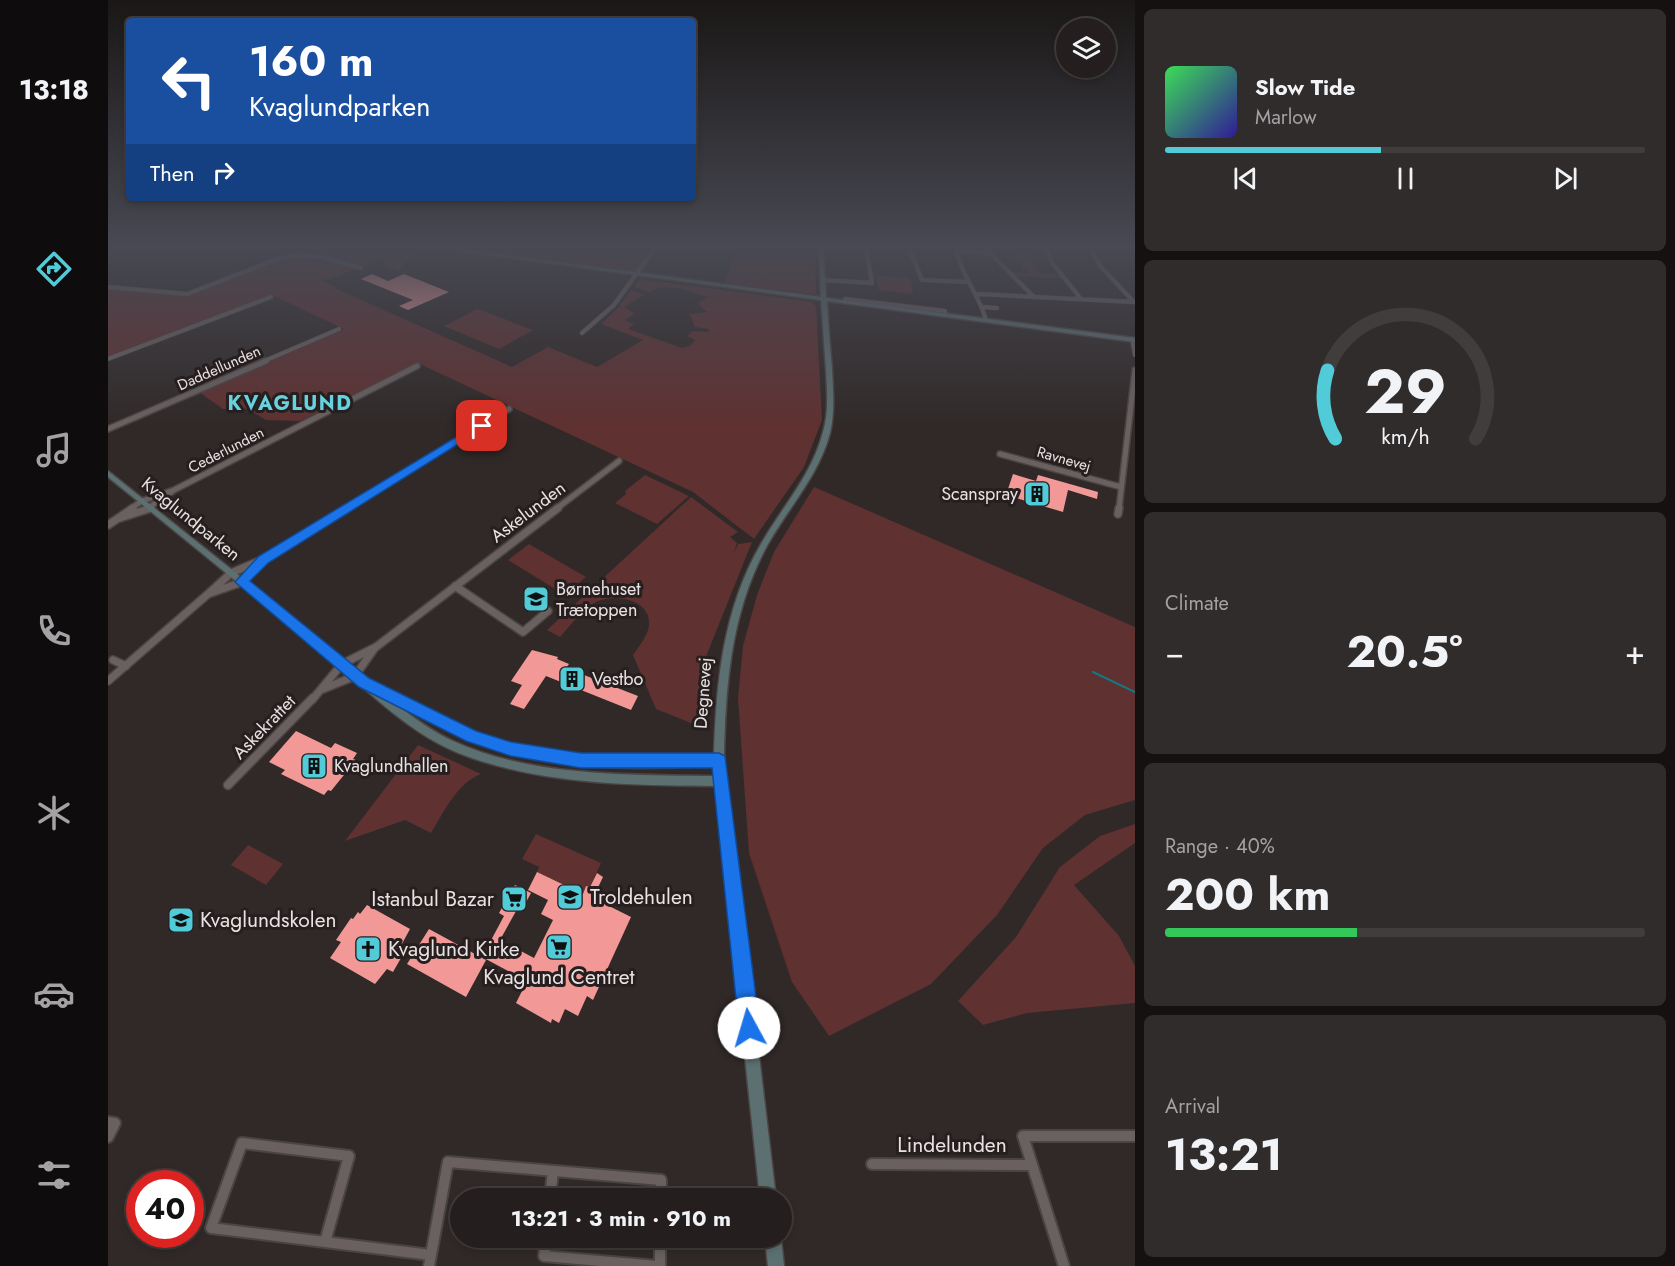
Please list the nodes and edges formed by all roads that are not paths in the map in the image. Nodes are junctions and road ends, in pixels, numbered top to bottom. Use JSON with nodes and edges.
{"nodes":[{"id":1,"x":244,"y":307,"type":"edge"},
{"id":2,"x":613,"y":307,"type":"edge"},
{"id":3,"x":824,"y":307,"type":"edge"},
{"id":4,"x":884,"y":307,"type":"edge"},
{"id":5,"x":984,"y":307,"type":"edge"},
{"id":6,"x":996,"y":307,"type":"edge"},
{"id":7,"x":999,"y":315,"type":"dead end"},
{"id":8,"x":986,"y":320,"type":"junction"},
{"id":9,"x":339,"y":329,"type":"dead end"},
{"id":10,"x":582,"y":333,"type":"dead end"},
{"id":11,"x":1134,"y":339,"type":"edge"},
{"id":12,"x":1135,"y":355,"type":"edge"},
{"id":13,"x":108,"y":359,"type":"edge"},
{"id":14,"x":417,"y":366,"type":"dead end"},
{"id":15,"x":1135,"y":370,"type":"edge"},
{"id":16,"x":509,"y":409,"type":"dead end"},
{"id":17,"x":108,"y":429,"type":"edge"},
{"id":18,"x":1000,"y":453,"type":"dead end"},
{"id":19,"x":619,"y":461,"type":"dead end"},
{"id":20,"x":108,"y":473,"type":"edge"},
{"id":21,"x":1121,"y":488,"type":"junction"},
{"id":22,"x":174,"y":490,"type":"junction"},
{"id":23,"x":142,"y":501,"type":"junction"},
{"id":24,"x":151,"y":508,"type":"junction"},
{"id":25,"x":1118,"y":514,"type":"dead end"},
{"id":26,"x":120,"y":518,"type":"junction"},
{"id":27,"x":108,"y":525,"type":"edge"},
{"id":28,"x":264,"y":560,"type":"junction"},
{"id":29,"x":231,"y":573,"type":"junction"},
{"id":30,"x":242,"y":582,"type":"junction"},
{"id":31,"x":455,"y":586,"type":"junction"},
{"id":32,"x":208,"y":594,"type":"junction"},
{"id":33,"x":548,"y":612,"type":"dead end"},
{"id":34,"x":376,"y":647,"type":"junction"},
{"id":35,"x":113,"y":660,"type":"dead end"},
{"id":36,"x":342,"y":664,"type":"junction"},
{"id":37,"x":126,"y":666,"type":"junction"},
{"id":38,"x":355,"y":676,"type":"junction"},
{"id":39,"x":108,"y":681,"type":"edge"},
{"id":40,"x":364,"y":683,"type":"junction"},
{"id":41,"x":321,"y":690,"type":"junction"},
{"id":42,"x":719,"y":761,"type":"junction"},
{"id":43,"x":722,"y":781,"type":"junction"},
{"id":44,"x":228,"y":785,"type":"dead end"},
{"id":45,"x":108,"y":1122,"type":"edge"},
{"id":46,"x":1135,"y":1136,"type":"edge"},
{"id":47,"x":108,"y":1137,"type":"edge"},
{"id":48,"x":872,"y":1164,"type":"dead end"},
{"id":49,"x":1032,"y":1165,"type":"junction"},
{"id":50,"x":553,"y":1171,"type":"junction"},
{"id":51,"x":551,"y":1188,"type":"edge"},
{"id":52,"x":661,"y":1188,"type":"edge"},
{"id":53,"x":767,"y":1188,"type":"edge"},
{"id":54,"x":325,"y":1242,"type":"junction"},
{"id":55,"x":545,"y":1248,"type":"edge"},
{"id":56,"x":659,"y":1248,"type":"edge"},
{"id":57,"x":774,"y":1248,"type":"edge"},
{"id":58,"x":430,"y":1261,"type":"edge"},
{"id":59,"x":658,"y":1266,"type":"edge"},
{"id":60,"x":776,"y":1266,"type":"edge"},
{"id":61,"x":1064,"y":1266,"type":"edge"}],
"edges":[{"from":1,"to":13,"type":"street"},
{"from":2,"to":10,"type":"street"},
{"from":3,"to":42,"type":"street","name":"Degnevej"},
{"from":4,"to":8,"type":"street"},
{"from":5,"to":8,"type":"street"},
{"from":6,"to":7,"type":"street"},
{"from":8,"to":11,"type":"street"},
{"from":9,"to":17,"type":"street","name":"Daddellunden"},
{"from":11,"to":12,"type":"street"},
{"from":14,"to":22,"type":"street","name":"Cederlunden"},
{"from":15,"to":21,"type":"street"},
{"from":16,"to":28,"type":"street"},
{"from":18,"to":21,"type":"street","name":"Ravnevej"},
{"from":19,"to":31,"type":"street","name":"Askelunden"},
{"from":20,"to":23,"type":"street","name":"Kvaglundparken"},
{"from":21,"to":25,"type":"street"},
{"from":22,"to":23,"type":"street","name":"Cederlunden"},
{"from":22,"to":24,"type":"street","name":"Cederlunden"},
{"from":23,"to":24,"type":"street","name":"Kvaglundparken"},
{"from":23,"to":26,"type":"street","name":"Cederlunden"},
{"from":24,"to":26,"type":"street"},
{"from":24,"to":29,"type":"street","name":"Kvaglundparken"},
{"from":26,"to":27,"type":"street"},
{"from":28,"to":29,"type":"street"},
{"from":28,"to":30,"type":"street"},
{"from":29,"to":30,"type":"street","name":"Kvaglundparken"},
{"from":29,"to":32,"type":"street"},
{"from":30,"to":32,"type":"street"},
{"from":30,"to":36,"type":"street","name":"Kvaglundparken"},
{"from":31,"to":33,"type":"street"},
{"from":31,"to":34,"type":"street","name":"Askelunden"},
{"from":32,"to":37,"type":"street"},
{"from":34,"to":36,"type":"street","name":"Askelunden"},
{"from":34,"to":38,"type":"street","name":"Askelunden"},
{"from":35,"to":37,"type":"street"},
{"from":36,"to":38,"type":"street","name":"Kvaglundparken"},
{"from":36,"to":41,"type":"street","name":"Askekrattet"},
{"from":37,"to":39,"type":"street"},
{"from":38,"to":40,"type":"street","name":"Kvaglundparken"},
{"from":38,"to":41,"type":"street","name":"Askekrattet"},
{"from":40,"to":42,"type":"street","name":"Kvaglundparken"},
{"from":40,"to":43,"type":"street","name":"Kvaglundparken"},
{"from":41,"to":44,"type":"street","name":"Askekrattet"},
{"from":42,"to":43,"type":"street","name":"Degnevej"},
{"from":43,"to":53,"type":"street","name":"Degnevej"},
{"from":45,"to":47,"type":"street"},
{"from":46,"to":49,"type":"street","name":"Lindelunden"},
{"from":48,"to":49,"type":"street","name":"Lindelunden"},
{"from":49,"to":61,"type":"street","name":"Lindelunden"},
{"from":50,"to":51,"type":"street"},
{"from":50,"to":52,"type":"street"},
{"from":50,"to":58,"type":"street"},
{"from":54,"to":54,"type":"street"},
{"from":54,"to":58,"type":"street"},
{"from":55,"to":59,"type":"street"},
{"from":56,"to":59,"type":"street"},
{"from":57,"to":60,"type":"street"}]}
